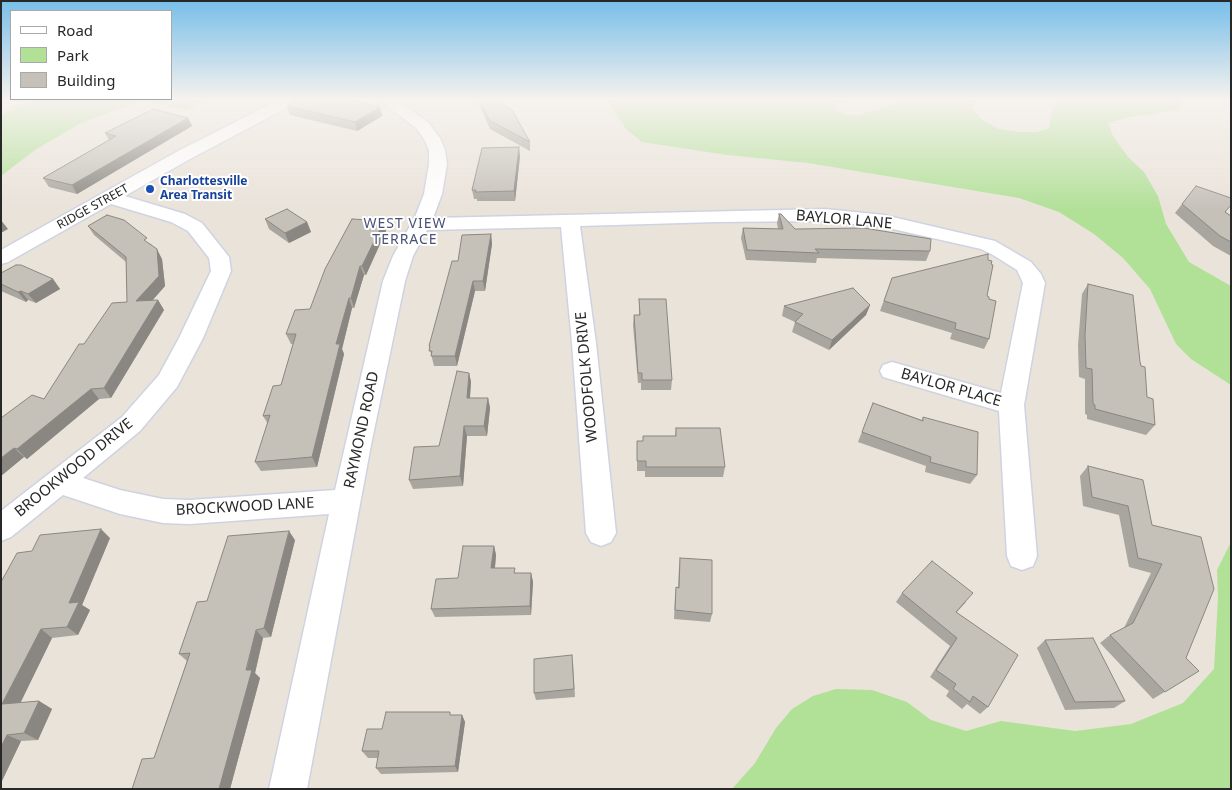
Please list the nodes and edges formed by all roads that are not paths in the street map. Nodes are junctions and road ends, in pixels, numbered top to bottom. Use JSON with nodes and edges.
{"nodes":[{"id":1,"x":222,"y":137,"type":"edge"},
{"id":2,"x":431,"y":137,"type":"edge"},
{"id":3,"x":109,"y":197,"type":"junction"},
{"id":4,"x":570,"y":221,"type":"junction"},
{"id":5,"x":421,"y":224,"type":"junction"},
{"id":6,"x":1,"y":258,"type":"edge"},
{"id":7,"x":892,"y":371,"type":"dead end"},
{"id":8,"x":1011,"y":405,"type":"junction"},
{"id":9,"x":58,"y":482,"type":"junction"},
{"id":10,"x":347,"y":501,"type":"junction"},
{"id":11,"x":1,"y":528,"type":"edge"},
{"id":12,"x":601,"y":533,"type":"dead end"},
{"id":13,"x":1022,"y":556,"type":"dead end"},
{"id":14,"x":288,"y":789,"type":"edge"}],
"edges":[{"from":1,"to":3,"type":"street","name":"RIDGE STREET"},
{"from":2,"to":5,"type":"street","name":"RAYMOND ROAD"},
{"from":3,"to":6,"type":"street","name":"RIDGE STREET"},
{"from":3,"to":9,"type":"street","name":"BROOKWOOD DRIVE"},
{"from":4,"to":5,"type":"street","name":"BAYLOR LANE"},
{"from":4,"to":8,"type":"street","name":"BAYLOR LANE"},
{"from":4,"to":12,"type":"street","name":"WOODFOLK DRIVE"},
{"from":5,"to":10,"type":"street","name":"RAYMOND ROAD"},
{"from":7,"to":8,"type":"street","name":"BAYLOR PLACE"},
{"from":8,"to":13,"type":"street","name":"BAYLOR LANE"},
{"from":9,"to":10,"type":"street","name":"BROCKWOOD LANE"},
{"from":9,"to":11,"type":"street","name":"BROOKWOOD DRIVE"},
{"from":10,"to":14,"type":"street","name":"RAYMOND ROAD"}]}
